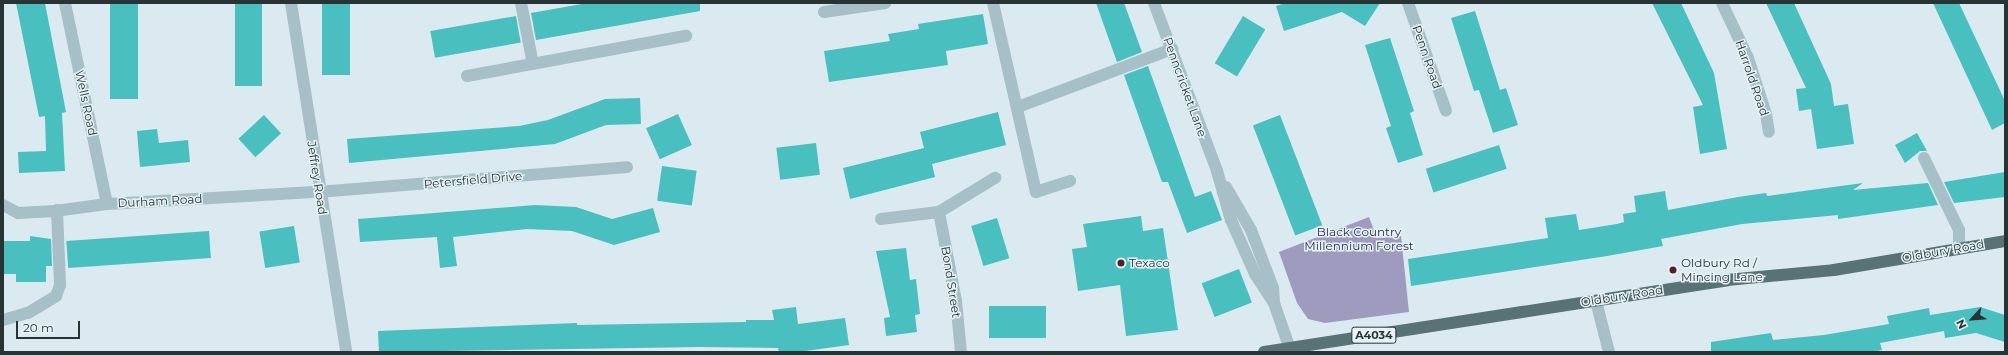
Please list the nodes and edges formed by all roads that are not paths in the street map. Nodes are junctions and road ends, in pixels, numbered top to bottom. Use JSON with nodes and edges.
{"nodes":[{"id":1,"x":65,"y":3,"type":"edge"},
{"id":2,"x":291,"y":3,"type":"edge"},
{"id":3,"x":522,"y":3,"type":"edge"},
{"id":4,"x":885,"y":3,"type":"edge"},
{"id":5,"x":993,"y":3,"type":"edge"},
{"id":6,"x":1154,"y":3,"type":"edge"},
{"id":7,"x":1408,"y":3,"type":"edge"},
{"id":8,"x":1722,"y":3,"type":"edge"},
{"id":9,"x":857,"y":5,"type":"edge"},
{"id":10,"x":824,"y":12,"type":"dead end"},
{"id":11,"x":686,"y":36,"type":"dead end"},
{"id":12,"x":1172,"y":49,"type":"junction"},
{"id":13,"x":533,"y":64,"type":"junction"},
{"id":14,"x":467,"y":76,"type":"dead end"},
{"id":15,"x":1018,"y":107,"type":"junction"},
{"id":16,"x":1446,"y":111,"type":"dead end"},
{"id":17,"x":1769,"y":132,"type":"dead end"},
{"id":18,"x":1924,"y":158,"type":"dead end"},
{"id":19,"x":627,"y":167,"type":"dead end"},
{"id":20,"x":995,"y":178,"type":"dead end"},
{"id":21,"x":1070,"y":181,"type":"dead end"},
{"id":22,"x":318,"y":192,"type":"junction"},
{"id":23,"x":107,"y":204,"type":"junction"},
{"id":24,"x":3,"y":205,"type":"edge"},
{"id":25,"x":57,"y":210,"type":"junction"},
{"id":26,"x":939,"y":212,"type":"junction"},
{"id":27,"x":881,"y":219,"type":"dead end"},
{"id":28,"x":2005,"y":241,"type":"edge"},
{"id":29,"x":1959,"y":247,"type":"junction"},
{"id":30,"x":1596,"y":301,"type":"junction"},
{"id":31,"x":3,"y":320,"type":"edge"},
{"id":32,"x":1290,"y":350,"type":"edge"},
{"id":33,"x":346,"y":352,"type":"edge"},
{"id":34,"x":961,"y":352,"type":"edge"},
{"id":35,"x":1264,"y":352,"type":"edge"},
{"id":36,"x":1609,"y":352,"type":"edge"}],
"edges":[{"from":1,"to":23,"type":"street","name":"Wells Road"},
{"from":2,"to":22,"type":"street","name":"Jeffrey Road"},
{"from":3,"to":13,"type":"street"},
{"from":4,"to":9,"type":"street"},
{"from":5,"to":15,"type":"street"},
{"from":6,"to":12,"type":"street","name":"Penncricket Lane"},
{"from":7,"to":16,"type":"street","name":"Penn Road"},
{"from":8,"to":17,"type":"street","name":"Harrold Road"},
{"from":9,"to":10,"type":"street"},
{"from":11,"to":13,"type":"street"},
{"from":12,"to":15,"type":"street"},
{"from":12,"to":32,"type":"street","name":"Penncricket Lane"},
{"from":13,"to":14,"type":"street"},
{"from":15,"to":21,"type":"street"},
{"from":18,"to":29,"type":"street"},
{"from":19,"to":22,"type":"street","name":"Petersfield Drive"},
{"from":20,"to":26,"type":"street"},
{"from":22,"to":23,"type":"street","name":"Durham Road"},
{"from":22,"to":33,"type":"street","name":"Jeffrey Road"},
{"from":23,"to":25,"type":"street","name":"Durham Road"},
{"from":24,"to":25,"type":"street","name":"Durham Road"},
{"from":25,"to":31,"type":"street"},
{"from":26,"to":27,"type":"street"},
{"from":26,"to":34,"type":"street","name":"Bond Street"},
{"from":28,"to":29,"type":"main road","name":"Oldbury Road","number":"A4034"},
{"from":29,"to":30,"type":"main road","name":"Oldbury Road","number":"A4034"},
{"from":30,"to":32,"type":"main road","name":"Oldbury Road","number":"A4034"},
{"from":30,"to":36,"type":"street"},
{"from":32,"to":35,"type":"main road","name":"Oldbury Road","number":"A4034"}]}
